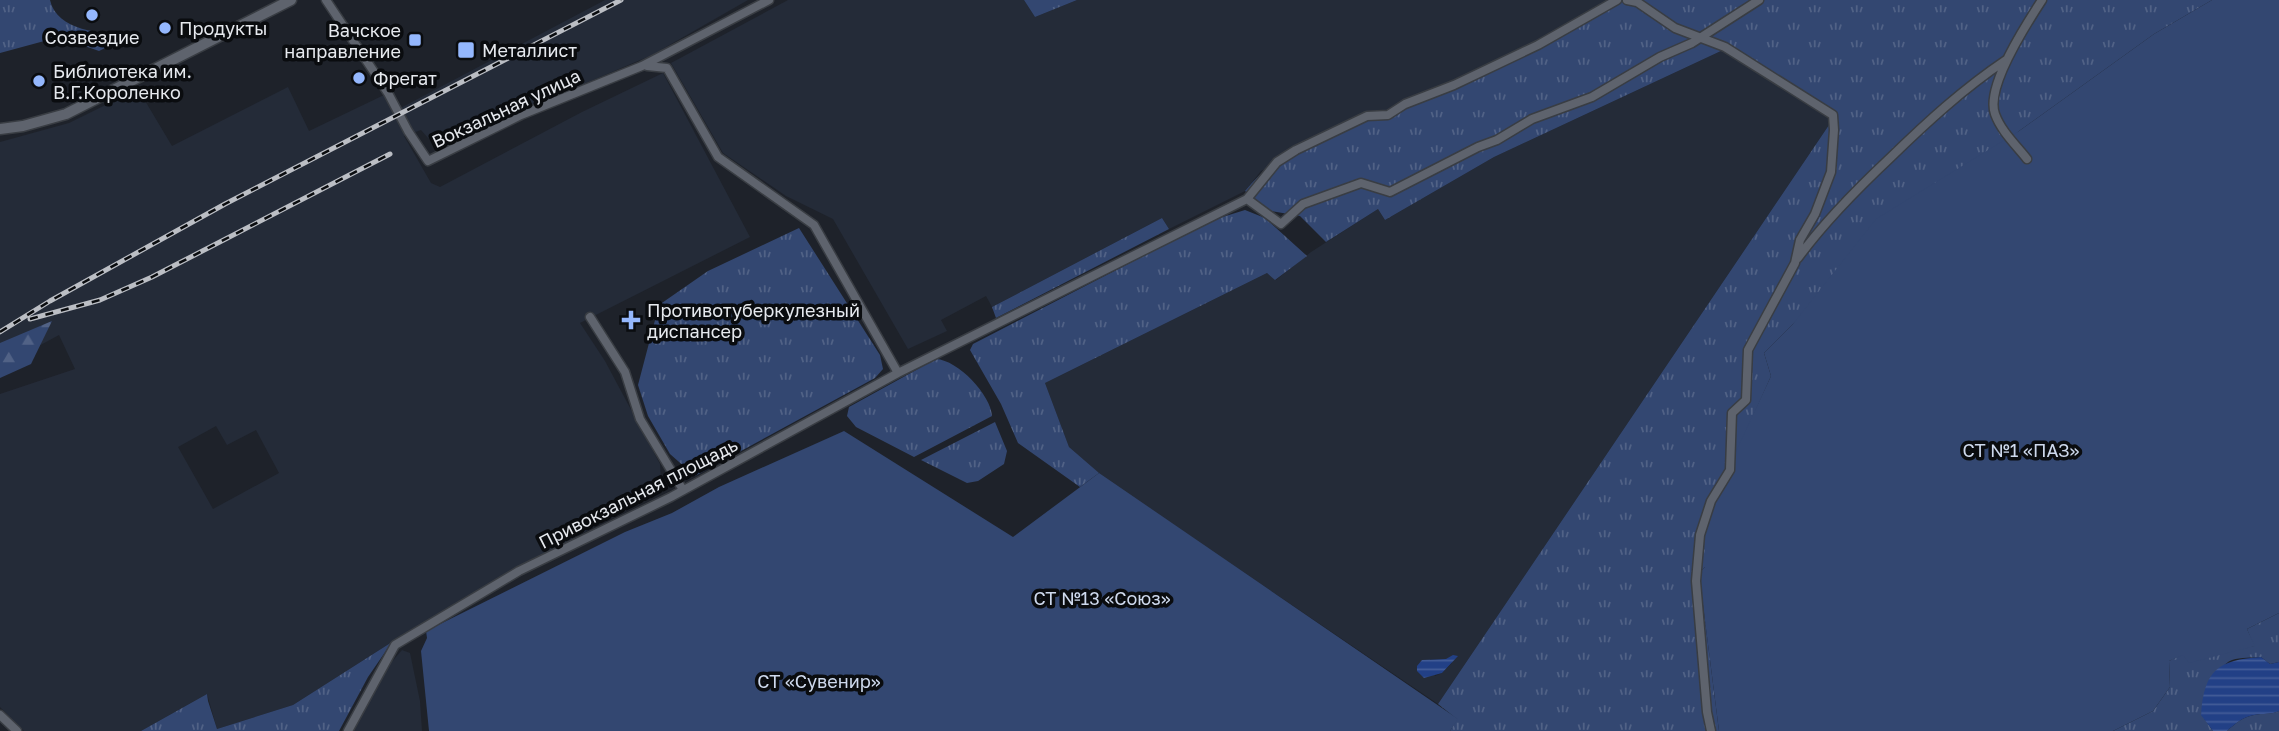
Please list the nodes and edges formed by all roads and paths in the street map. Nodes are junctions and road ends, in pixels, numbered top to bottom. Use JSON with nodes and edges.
{"nodes":[{"id":1,"x":290,"y":0,"type":"edge"},
{"id":2,"x":326,"y":0,"type":"edge"},
{"id":3,"x":769,"y":0,"type":"edge"},
{"id":4,"x":1617,"y":0,"type":"edge"},
{"id":5,"x":1627,"y":0,"type":"edge"},
{"id":6,"x":1759,"y":0,"type":"edge"},
{"id":7,"x":2042,"y":0,"type":"edge"},
{"id":8,"x":1700,"y":38,"type":"junction"},
{"id":9,"x":2006,"y":60,"type":"junction"},
{"id":10,"x":642,"y":66,"type":"junction"},
{"id":11,"x":0,"y":129,"type":"edge"},
{"id":12,"x":2027,"y":159,"type":"dead end"},
{"id":13,"x":1247,"y":199,"type":"junction"},
{"id":14,"x":1795,"y":263,"type":"junction"},
{"id":15,"x":590,"y":317,"type":"dead end"},
{"id":16,"x":898,"y":373,"type":"junction"},
{"id":17,"x":683,"y":490,"type":"junction"},
{"id":18,"x":0,"y":715,"type":"edge"},
{"id":19,"x":17,"y":731,"type":"edge"},
{"id":20,"x":348,"y":731,"type":"edge"},
{"id":21,"x":1711,"y":731,"type":"edge"}],
"edges":[{"from":1,"to":11,"type":"street"},
{"from":2,"to":10,"type":"street","name":"Вокзальная улица"},
{"from":3,"to":10,"type":"street","name":"Вокзальная улица"},
{"from":4,"to":13,"type":"street"},
{"from":5,"to":8,"type":"street"},
{"from":6,"to":8,"type":"street"},
{"from":7,"to":9,"type":"street"},
{"from":8,"to":13,"type":"street"},
{"from":8,"to":14,"type":"street"},
{"from":9,"to":12,"type":"street"},
{"from":9,"to":14,"type":"street"},
{"from":10,"to":16,"type":"street"},
{"from":13,"to":16,"type":"street","name":"Привокзальная площадь"},
{"from":14,"to":21,"type":"street"},
{"from":15,"to":17,"type":"street"},
{"from":16,"to":17,"type":"street","name":"Привокзальная площадь"},
{"from":17,"to":20,"type":"street","name":"Привокзальная площадь"},
{"from":18,"to":19,"type":"street"}]}
